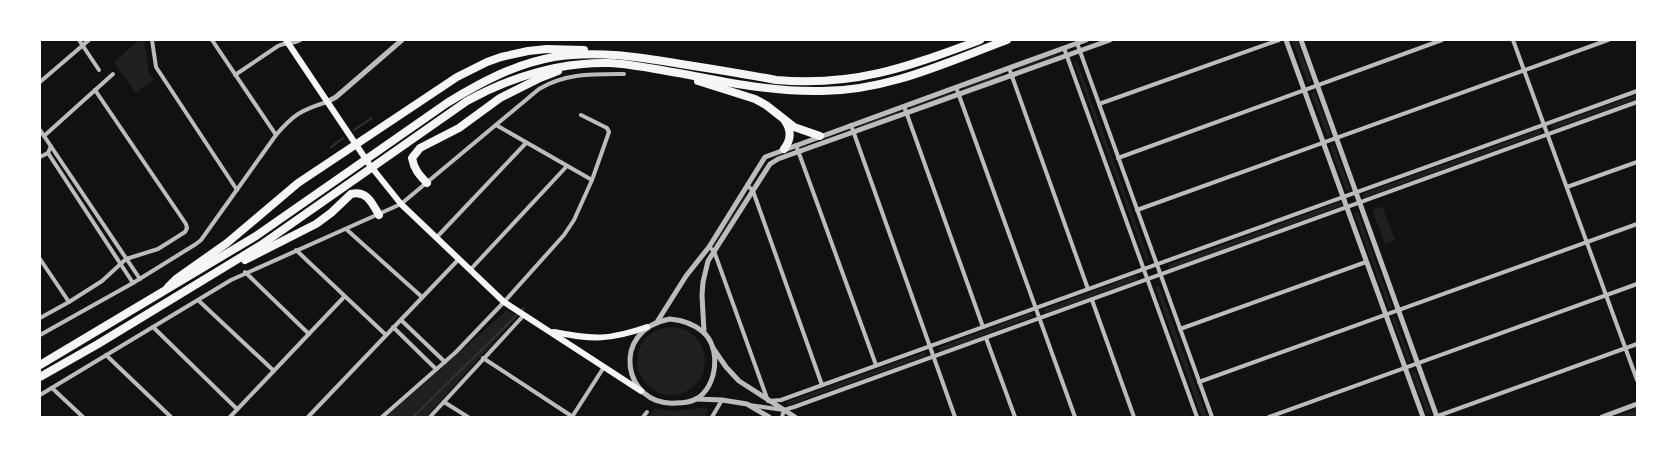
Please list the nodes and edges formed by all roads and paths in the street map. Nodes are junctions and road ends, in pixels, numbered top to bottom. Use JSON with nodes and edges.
{"nodes":[{"id":1,"x":78,"y":40,"type":"edge"},
{"id":2,"x":89,"y":40,"type":"edge"},
{"id":3,"x":152,"y":40,"type":"edge"},
{"id":4,"x":212,"y":40,"type":"edge"},
{"id":5,"x":300,"y":40,"type":"edge"},
{"id":6,"x":402,"y":40,"type":"edge"},
{"id":7,"x":980,"y":40,"type":"edge"},
{"id":8,"x":1007,"y":40,"type":"edge"},
{"id":9,"x":1086,"y":40,"type":"edge"},
{"id":10,"x":1110,"y":40,"type":"edge"},
{"id":11,"x":1279,"y":40,"type":"edge"},
{"id":12,"x":1286,"y":40,"type":"edge"},
{"id":13,"x":1301,"y":40,"type":"edge"},
{"id":14,"x":1442,"y":40,"type":"edge"},
{"id":15,"x":1513,"y":40,"type":"edge"},
{"id":16,"x":1608,"y":40,"type":"edge"},
{"id":17,"x":287,"y":41,"type":"edge"},
{"id":18,"x":1077,"y":43,"type":"junction"},
{"id":19,"x":82,"y":46,"type":"junction"},
{"id":20,"x":1064,"y":48,"type":"junction"},
{"id":21,"x":1080,"y":51,"type":"junction"},
{"id":22,"x":615,"y":54,"type":"junction"},
{"id":23,"x":1066,"y":56,"type":"junction"},
{"id":24,"x":583,"y":64,"type":"junction"},
{"id":25,"x":1009,"y":68,"type":"junction"},
{"id":26,"x":99,"y":70,"type":"dead end"},
{"id":27,"x":1524,"y":70,"type":"junction"},
{"id":28,"x":673,"y":72,"type":"junction"},
{"id":29,"x":113,"y":74,"type":"dead end"},
{"id":30,"x":624,"y":74,"type":"dead end"},
{"id":31,"x":235,"y":75,"type":"junction"},
{"id":32,"x":1012,"y":75,"type":"junction"},
{"id":33,"x":40,"y":82,"type":"edge"},
{"id":34,"x":1318,"y":85,"type":"junction"},
{"id":35,"x":956,"y":87,"type":"junction"},
{"id":36,"x":95,"y":90,"type":"junction"},
{"id":37,"x":1304,"y":90,"type":"junction"},
{"id":38,"x":1637,"y":91,"type":"edge"},
{"id":39,"x":959,"y":94,"type":"junction"},
{"id":40,"x":327,"y":102,"type":"junction"},
{"id":41,"x":1637,"y":102,"type":"edge"},
{"id":42,"x":1099,"y":104,"type":"junction"},
{"id":43,"x":904,"y":106,"type":"junction"},
{"id":44,"x":906,"y":113,"type":"junction"},
{"id":45,"x":581,"y":115,"type":"dead end"},
{"id":46,"x":782,"y":117,"type":"junction"},
{"id":47,"x":496,"y":125,"type":"junction"},
{"id":48,"x":850,"y":125,"type":"junction"},
{"id":49,"x":1544,"y":125,"type":"junction"},
{"id":50,"x":40,"y":130,"type":"edge"},
{"id":51,"x":853,"y":132,"type":"junction"},
{"id":52,"x":276,"y":135,"type":"junction"},
{"id":53,"x":1548,"y":135,"type":"junction"},
{"id":54,"x":44,"y":136,"type":"junction"},
{"id":55,"x":820,"y":136,"type":"junction"},
{"id":56,"x":1337,"y":138,"type":"junction"},
{"id":57,"x":834,"y":139,"type":"junction"},
{"id":58,"x":1324,"y":142,"type":"junction"},
{"id":59,"x":526,"y":143,"type":"junction"},
{"id":60,"x":355,"y":144,"type":"junction"},
{"id":61,"x":796,"y":145,"type":"junction"},
{"id":62,"x":52,"y":146,"type":"junction"},
{"id":63,"x":784,"y":149,"type":"junction"},
{"id":64,"x":798,"y":152,"type":"junction"},
{"id":65,"x":48,"y":153,"type":"junction"},
{"id":66,"x":40,"y":157,"type":"edge"},
{"id":67,"x":1118,"y":158,"type":"junction"},
{"id":68,"x":1637,"y":162,"type":"edge"},
{"id":69,"x":568,"y":166,"type":"junction"},
{"id":70,"x":592,"y":180,"type":"junction"},
{"id":71,"x":427,"y":182,"type":"junction"},
{"id":72,"x":747,"y":185,"type":"junction"},
{"id":73,"x":1567,"y":188,"type":"junction"},
{"id":74,"x":237,"y":190,"type":"junction"},
{"id":75,"x":753,"y":191,"type":"junction"},
{"id":76,"x":1356,"y":192,"type":"junction"},
{"id":77,"x":1343,"y":197,"type":"junction"},
{"id":78,"x":1360,"y":203,"type":"junction"},
{"id":79,"x":401,"y":204,"type":"junction"},
{"id":80,"x":1347,"y":207,"type":"junction"},
{"id":81,"x":1137,"y":210,"type":"junction"},
{"id":82,"x":379,"y":215,"type":"junction"},
{"id":83,"x":1637,"y":224,"type":"edge"},
{"id":84,"x":346,"y":229,"type":"junction"},
{"id":85,"x":436,"y":238,"type":"junction"},
{"id":86,"x":1587,"y":242,"type":"junction"},
{"id":87,"x":709,"y":246,"type":"junction"},
{"id":88,"x":296,"y":250,"type":"junction"},
{"id":89,"x":714,"y":251,"type":"junction"},
{"id":90,"x":40,"y":259,"type":"edge"},
{"id":91,"x":126,"y":259,"type":"junction"},
{"id":92,"x":458,"y":260,"type":"junction"},
{"id":93,"x":1366,"y":262,"type":"junction"},
{"id":94,"x":120,"y":264,"type":"junction"},
{"id":95,"x":1156,"y":264,"type":"junction"},
{"id":96,"x":1143,"y":269,"type":"junction"},
{"id":97,"x":470,"y":270,"type":"junction"},
{"id":98,"x":245,"y":272,"type":"junction"},
{"id":99,"x":1160,"y":275,"type":"junction"},
{"id":100,"x":140,"y":279,"type":"junction"},
{"id":101,"x":204,"y":280,"type":"junction"},
{"id":102,"x":1147,"y":280,"type":"junction"},
{"id":103,"x":133,"y":283,"type":"junction"},
{"id":104,"x":1637,"y":284,"type":"edge"},
{"id":105,"x":1088,"y":289,"type":"junction"},
{"id":106,"x":1606,"y":295,"type":"junction"},
{"id":107,"x":157,"y":297,"type":"junction"},
{"id":108,"x":344,"y":297,"type":"junction"},
{"id":109,"x":422,"y":297,"type":"junction"},
{"id":110,"x":198,"y":300,"type":"junction"},
{"id":111,"x":1092,"y":300,"type":"junction"},
{"id":112,"x":69,"y":302,"type":"junction"},
{"id":113,"x":504,"y":302,"type":"junction"},
{"id":114,"x":1036,"y":308,"type":"junction"},
{"id":115,"x":1398,"y":310,"type":"junction"},
{"id":116,"x":524,"y":315,"type":"junction"},
{"id":117,"x":1386,"y":315,"type":"junction"},
{"id":118,"x":40,"y":318,"type":"edge"},
{"id":119,"x":1040,"y":319,"type":"junction"},
{"id":120,"x":401,"y":320,"type":"junction"},
{"id":121,"x":657,"y":322,"type":"junction"},
{"id":122,"x":153,"y":327,"type":"junction"},
{"id":123,"x":647,"y":327,"type":"junction"},
{"id":124,"x":983,"y":327,"type":"junction"},
{"id":125,"x":393,"y":328,"type":"junction"},
{"id":126,"x":1180,"y":329,"type":"junction"},
{"id":127,"x":551,"y":332,"type":"junction"},
{"id":128,"x":704,"y":332,"type":"junction"},
{"id":129,"x":309,"y":334,"type":"junction"},
{"id":130,"x":40,"y":335,"type":"edge"},
{"id":131,"x":386,"y":335,"type":"junction"},
{"id":132,"x":986,"y":338,"type":"junction"},
{"id":133,"x":1637,"y":344,"type":"edge"},
{"id":134,"x":930,"y":346,"type":"junction"},
{"id":135,"x":713,"y":347,"type":"junction"},
{"id":136,"x":1625,"y":348,"type":"junction"},
{"id":137,"x":106,"y":355,"type":"junction"},
{"id":138,"x":933,"y":357,"type":"junction"},
{"id":139,"x":483,"y":358,"type":"junction"},
{"id":140,"x":445,"y":362,"type":"junction"},
{"id":141,"x":1417,"y":363,"type":"junction"},
{"id":142,"x":40,"y":365,"type":"edge"},
{"id":143,"x":876,"y":365,"type":"junction"},
{"id":144,"x":604,"y":367,"type":"junction"},
{"id":145,"x":1405,"y":368,"type":"junction"},
{"id":146,"x":436,"y":369,"type":"junction"},
{"id":147,"x":274,"y":371,"type":"junction"},
{"id":148,"x":40,"y":377,"type":"edge"},
{"id":149,"x":1637,"y":380,"type":"edge"},
{"id":150,"x":1199,"y":382,"type":"junction"},
{"id":151,"x":822,"y":385,"type":"junction"},
{"id":152,"x":52,"y":388,"type":"junction"},
{"id":153,"x":641,"y":391,"type":"junction"},
{"id":154,"x":40,"y":395,"type":"edge"},
{"id":155,"x":696,"y":399,"type":"junction"},
{"id":156,"x":722,"y":400,"type":"junction"},
{"id":157,"x":768,"y":401,"type":"junction"},
{"id":158,"x":444,"y":402,"type":"junction"},
{"id":159,"x":748,"y":404,"type":"junction"},
{"id":160,"x":1637,"y":404,"type":"edge"},
{"id":161,"x":237,"y":409,"type":"junction"},
{"id":162,"x":784,"y":410,"type":"junction"},
{"id":163,"x":647,"y":412,"type":"dead end"},
{"id":164,"x":83,"y":417,"type":"edge"},
{"id":165,"x":171,"y":417,"type":"edge"},
{"id":166,"x":230,"y":417,"type":"edge"},
{"id":167,"x":308,"y":417,"type":"edge"},
{"id":168,"x":382,"y":417,"type":"edge"},
{"id":169,"x":430,"y":417,"type":"edge"},
{"id":170,"x":468,"y":417,"type":"edge"},
{"id":171,"x":573,"y":417,"type":"edge"},
{"id":172,"x":643,"y":417,"type":"edge"},
{"id":173,"x":712,"y":417,"type":"edge"},
{"id":174,"x":769,"y":417,"type":"edge"},
{"id":175,"x":782,"y":417,"type":"edge"},
{"id":176,"x":795,"y":417,"type":"edge"},
{"id":177,"x":955,"y":417,"type":"edge"},
{"id":178,"x":1015,"y":417,"type":"edge"},
{"id":179,"x":1075,"y":417,"type":"edge"},
{"id":180,"x":1134,"y":417,"type":"edge"},
{"id":181,"x":1196,"y":417,"type":"edge"},
{"id":182,"x":1212,"y":417,"type":"edge"},
{"id":183,"x":1269,"y":417,"type":"edge"},
{"id":184,"x":1423,"y":417,"type":"edge"},
{"id":185,"x":1436,"y":417,"type":"edge"},
{"id":186,"x":1602,"y":417,"type":"edge"}],
"edges":[{"from":1,"to":19,"type":"street"},
{"from":2,"to":19,"type":"street"},
{"from":3,"to":74,"type":"street"},
{"from":4,"to":31,"type":"street"},
{"from":5,"to":17,"type":"street"},
{"from":6,"to":40,"type":"street"},
{"from":7,"to":22,"type":"highway"},
{"from":8,"to":28,"type":"highway"},
{"from":9,"to":18,"type":"street"},
{"from":10,"to":21,"type":"street"},
{"from":11,"to":42,"type":"street"},
{"from":12,"to":37,"type":"street"},
{"from":13,"to":34,"type":"street"},
{"from":14,"to":34,"type":"street"},
{"from":15,"to":27,"type":"street"},
{"from":16,"to":27,"type":"street"},
{"from":17,"to":31,"type":"street"},
{"from":17,"to":40,"type":"main road"},
{"from":18,"to":20,"type":"street"},
{"from":18,"to":21,"type":"street"},
{"from":19,"to":26,"type":"street"},
{"from":19,"to":33,"type":"street"},
{"from":20,"to":23,"type":"street"},
{"from":20,"to":25,"type":"street"},
{"from":21,"to":23,"type":"street"},
{"from":21,"to":42,"type":"street"},
{"from":22,"to":60,"type":"highway"},
{"from":22,"to":107,"type":"highway"},
{"from":23,"to":32,"type":"street"},
{"from":23,"to":96,"type":"street"},
{"from":24,"to":28,"type":"highway"},
{"from":24,"to":71,"type":"highway"},
{"from":24,"to":101,"type":"highway"},
{"from":25,"to":32,"type":"street"},
{"from":25,"to":35,"type":"street"},
{"from":27,"to":49,"type":"street"},
{"from":27,"to":56,"type":"street"},
{"from":28,"to":46,"type":"highway"},
{"from":29,"to":36,"type":"street"},
{"from":30,"to":47,"type":"street"},
{"from":31,"to":52,"type":"street"},
{"from":32,"to":39,"type":"street"},
{"from":32,"to":105,"type":"street"},
{"from":34,"to":37,"type":"street"},
{"from":34,"to":56,"type":"street"},
{"from":35,"to":39,"type":"street"},
{"from":35,"to":43,"type":"street"},
{"from":36,"to":54,"type":"street"},
{"from":36,"to":91,"type":"street"},
{"from":37,"to":58,"type":"street"},
{"from":37,"to":67,"type":"street"},
{"from":38,"to":49,"type":"street"},
{"from":39,"to":44,"type":"street"},
{"from":39,"to":114,"type":"street"},
{"from":40,"to":52,"type":"street"},
{"from":40,"to":60,"type":"main road"},
{"from":41,"to":53,"type":"street"},
{"from":42,"to":67,"type":"street"},
{"from":43,"to":44,"type":"street"},
{"from":43,"to":48,"type":"street"},
{"from":44,"to":51,"type":"street"},
{"from":44,"to":124,"type":"street"},
{"from":45,"to":70,"type":"street"},
{"from":46,"to":55,"type":"highway"},
{"from":46,"to":63,"type":"highway"},
{"from":47,"to":59,"type":"street"},
{"from":47,"to":71,"type":"street"},
{"from":48,"to":51,"type":"street"},
{"from":48,"to":55,"type":"street"},
{"from":49,"to":53,"type":"street"},
{"from":49,"to":76,"type":"street"},
{"from":50,"to":54,"type":"street"},
{"from":51,"to":57,"type":"street"},
{"from":51,"to":134,"type":"street"},
{"from":52,"to":74,"type":"street"},
{"from":53,"to":73,"type":"street"},
{"from":53,"to":78,"type":"street"},
{"from":54,"to":62,"type":"street"},
{"from":55,"to":57,"type":"street"},
{"from":55,"to":61,"type":"street"},
{"from":56,"to":58,"type":"street"},
{"from":56,"to":76,"type":"street"},
{"from":57,"to":64,"type":"street"},
{"from":58,"to":77,"type":"street"},
{"from":58,"to":81,"type":"street"},
{"from":59,"to":69,"type":"street"},
{"from":59,"to":85,"type":"street"},
{"from":60,"to":79,"type":"main road"},
{"from":60,"to":107,"type":"highway"},
{"from":61,"to":63,"type":"street"},
{"from":61,"to":64,"type":"street"},
{"from":62,"to":65,"type":"street"},
{"from":62,"to":91,"type":"street"},
{"from":63,"to":72,"type":"street"},
{"from":64,"to":75,"type":"street"},
{"from":64,"to":143,"type":"street"},
{"from":65,"to":66,"type":"street"},
{"from":65,"to":94,"type":"street"},
{"from":67,"to":81,"type":"street"},
{"from":68,"to":73,"type":"street"},
{"from":69,"to":70,"type":"street"},
{"from":69,"to":97,"type":"street"},
{"from":70,"to":113,"type":"street"},
{"from":71,"to":79,"type":"street"},
{"from":72,"to":75,"type":"street"},
{"from":72,"to":87,"type":"street"},
{"from":73,"to":86,"type":"street"},
{"from":74,"to":100,"type":"street"},
{"from":75,"to":89,"type":"street"},
{"from":75,"to":151,"type":"street"},
{"from":76,"to":77,"type":"street"},
{"from":76,"to":78,"type":"street"},
{"from":77,"to":80,"type":"street"},
{"from":77,"to":95,"type":"street"},
{"from":78,"to":80,"type":"street"},
{"from":78,"to":115,"type":"street"},
{"from":79,"to":82,"type":"street"},
{"from":79,"to":85,"type":"main road"},
{"from":80,"to":93,"type":"street"},
{"from":80,"to":99,"type":"street"},
{"from":81,"to":95,"type":"street"},
{"from":82,"to":84,"type":"street"},
{"from":82,"to":101,"type":"highway"},
{"from":83,"to":86,"type":"street"},
{"from":84,"to":88,"type":"street"},
{"from":84,"to":109,"type":"street"},
{"from":85,"to":92,"type":"main road"},
{"from":86,"to":106,"type":"street"},
{"from":86,"to":115,"type":"street"},
{"from":87,"to":89,"type":"street"},
{"from":87,"to":121,"type":"street"},
{"from":88,"to":98,"type":"street"},
{"from":88,"to":108,"type":"street"},
{"from":89,"to":128,"type":"street"},
{"from":89,"to":157,"type":"street"},
{"from":90,"to":112,"type":"street"},
{"from":91,"to":94,"type":"street"},
{"from":91,"to":100,"type":"street"},
{"from":92,"to":97,"type":"main road"},
{"from":92,"to":109,"type":"street"},
{"from":93,"to":117,"type":"street"},
{"from":93,"to":126,"type":"street"},
{"from":94,"to":103,"type":"street"},
{"from":94,"to":112,"type":"street"},
{"from":95,"to":96,"type":"street"},
{"from":95,"to":99,"type":"street"},
{"from":96,"to":102,"type":"street"},
{"from":96,"to":105,"type":"street"},
{"from":97,"to":113,"type":"main road"},
{"from":98,"to":110,"type":"street"},
{"from":98,"to":129,"type":"street"},
{"from":99,"to":102,"type":"street"},
{"from":99,"to":126,"type":"street"},
{"from":100,"to":103,"type":"street"},
{"from":101,"to":148,"type":"highway"},
{"from":102,"to":111,"type":"street"},
{"from":102,"to":181,"type":"street"},
{"from":103,"to":130,"type":"street"},
{"from":104,"to":106,"type":"street"},
{"from":105,"to":114,"type":"street"},
{"from":106,"to":136,"type":"street"},
{"from":106,"to":141,"type":"street"},
{"from":107,"to":142,"type":"highway"},
{"from":108,"to":129,"type":"street"},
{"from":108,"to":131,"type":"street"},
{"from":109,"to":120,"type":"street"},
{"from":110,"to":122,"type":"street"},
{"from":110,"to":147,"type":"street"},
{"from":111,"to":119,"type":"street"},
{"from":111,"to":180,"type":"street"},
{"from":112,"to":118,"type":"street"},
{"from":113,"to":116,"type":"main road"},
{"from":113,"to":140,"type":"street"},
{"from":114,"to":119,"type":"street"},
{"from":114,"to":124,"type":"street"},
{"from":115,"to":117,"type":"street"},
{"from":115,"to":141,"type":"street"},
{"from":116,"to":127,"type":"main road"},
{"from":116,"to":139,"type":"street"},
{"from":117,"to":145,"type":"street"},
{"from":117,"to":150,"type":"street"},
{"from":119,"to":132,"type":"street"},
{"from":119,"to":179,"type":"street"},
{"from":120,"to":125,"type":"street"},
{"from":120,"to":140,"type":"street"},
{"from":121,"to":123,"type":"street"},
{"from":121,"to":128,"type":"street"},
{"from":122,"to":137,"type":"street"},
{"from":122,"to":161,"type":"street"},
{"from":123,"to":127,"type":"main road"},
{"from":123,"to":153,"type":"street"},
{"from":124,"to":134,"type":"street"},
{"from":125,"to":131,"type":"street"},
{"from":125,"to":146,"type":"street"},
{"from":126,"to":150,"type":"street"},
{"from":127,"to":144,"type":"main road"},
{"from":128,"to":135,"type":"street"},
{"from":129,"to":147,"type":"street"},
{"from":131,"to":167,"type":"street"},
{"from":132,"to":138,"type":"street"},
{"from":132,"to":178,"type":"street"},
{"from":133,"to":136,"type":"street"},
{"from":134,"to":138,"type":"street"},
{"from":134,"to":143,"type":"street"},
{"from":135,"to":155,"type":"street"},
{"from":135,"to":157,"type":"street"},
{"from":136,"to":149,"type":"street"},
{"from":136,"to":185,"type":"street"},
{"from":137,"to":152,"type":"street"},
{"from":137,"to":165,"type":"street"},
{"from":138,"to":162,"type":"street"},
{"from":138,"to":177,"type":"street"},
{"from":139,"to":158,"type":"street"},
{"from":139,"to":171,"type":"street"},
{"from":140,"to":146,"type":"street"},
{"from":141,"to":145,"type":"street"},
{"from":141,"to":185,"type":"street"},
{"from":143,"to":151,"type":"street"},
{"from":144,"to":153,"type":"main road"},
{"from":144,"to":171,"type":"street"},
{"from":145,"to":183,"type":"street"},
{"from":145,"to":184,"type":"street"},
{"from":146,"to":168,"type":"street"},
{"from":147,"to":161,"type":"street"},
{"from":150,"to":182,"type":"street"},
{"from":151,"to":157,"type":"street"},
{"from":152,"to":154,"type":"street"},
{"from":152,"to":164,"type":"street"},
{"from":153,"to":155,"type":"street"},
{"from":155,"to":156,"type":"street"},
{"from":156,"to":159,"type":"street"},
{"from":156,"to":173,"type":"street"},
{"from":157,"to":162,"type":"street"},
{"from":158,"to":169,"type":"street"},
{"from":158,"to":170,"type":"street"},
{"from":159,"to":162,"type":"street"},
{"from":159,"to":174,"type":"street"},
{"from":160,"to":186,"type":"street"},
{"from":161,"to":166,"type":"street"},
{"from":162,"to":175,"type":"street"},
{"from":162,"to":176,"type":"street"},
{"from":163,"to":172,"type":"street"}]}
